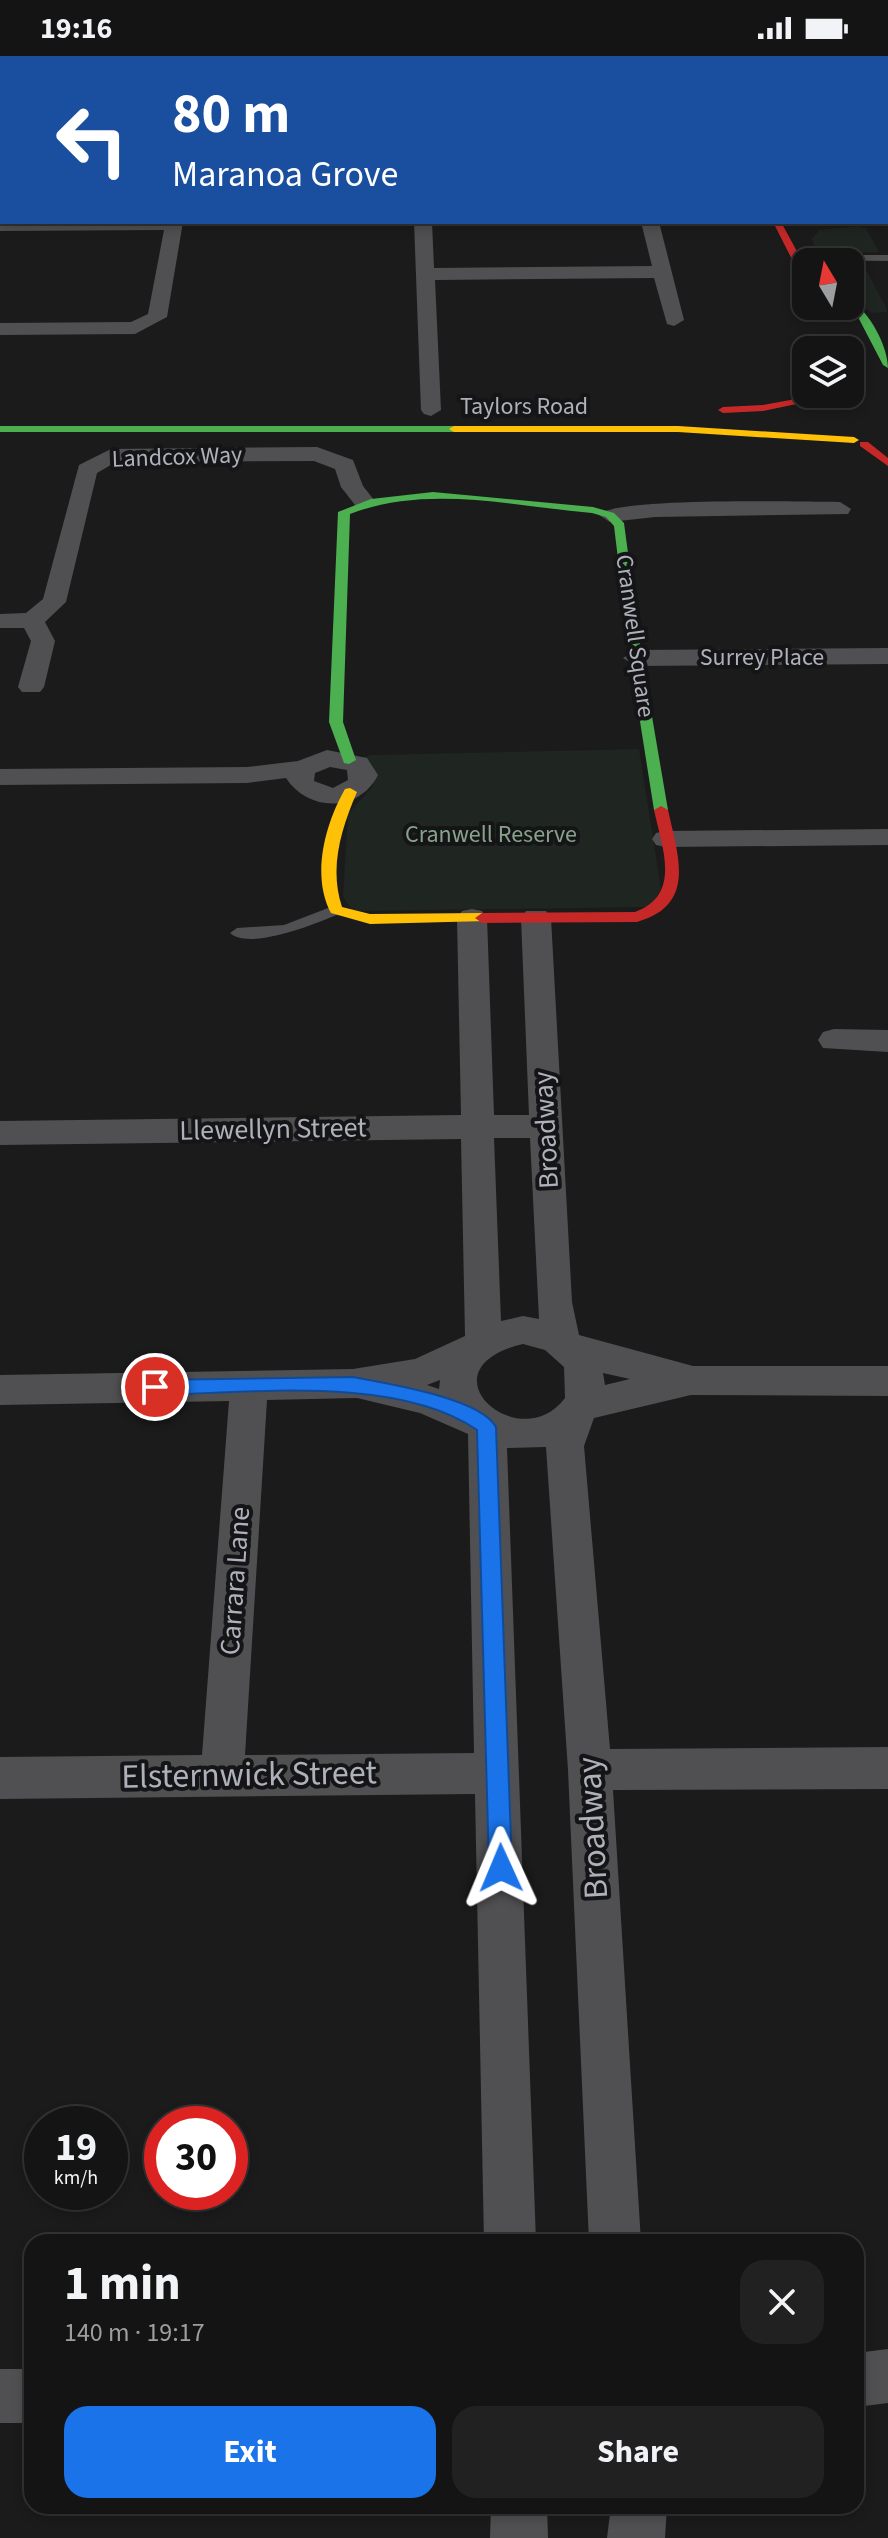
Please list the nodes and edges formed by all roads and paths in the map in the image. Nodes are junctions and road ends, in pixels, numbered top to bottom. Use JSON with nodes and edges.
{"nodes":[{"id":1,"x":174,"y":224,"type":"edge"},
{"id":2,"x":423,"y":224,"type":"edge"},
{"id":3,"x":650,"y":224,"type":"edge"},
{"id":4,"x":778,"y":224,"type":"edge"},
{"id":5,"x":796,"y":224,"type":"edge"},
{"id":6,"x":0,"y":226,"type":"edge"},
{"id":7,"x":808,"y":248,"type":"edge"},
{"id":8,"x":792,"y":256,"type":"edge"},
{"id":9,"x":888,"y":258,"type":"edge"},
{"id":10,"x":864,"y":259,"type":"edge"},
{"id":11,"x":662,"y":272,"type":"junction"},
{"id":12,"x":426,"y":274,"type":"junction"},
{"id":13,"x":674,"y":320,"type":"dead end"},
{"id":14,"x":864,"y":320,"type":"edge"},
{"id":15,"x":0,"y":329,"type":"edge"},
{"id":16,"x":887,"y":377,"type":"edge"},
{"id":17,"x":792,"y":402,"type":"edge"},
{"id":18,"x":826,"y":408,"type":"edge"},
{"id":19,"x":650,"y":410,"type":"dead end"},
{"id":20,"x":680,"y":410,"type":"dead end"},
{"id":21,"x":709,"y":410,"type":"dead end"},
{"id":22,"x":438,"y":417,"type":"junction"},
{"id":23,"x":0,"y":429,"type":"edge"},
{"id":24,"x":859,"y":442,"type":"junction"},
{"id":25,"x":888,"y":449,"type":"edge"},
{"id":26,"x":888,"y":463,"type":"edge"},
{"id":27,"x":363,"y":500,"type":"junction"},
{"id":28,"x":840,"y":509,"type":"dead end"},
{"id":29,"x":610,"y":515,"type":"junction"},
{"id":30,"x":32,"y":620,"type":"junction"},
{"id":31,"x":0,"y":621,"type":"edge"},
{"id":32,"x":888,"y":656,"type":"edge"},
{"id":33,"x":636,"y":658,"type":"junction"},
{"id":34,"x":31,"y":687,"type":"dead end"},
{"id":35,"x":336,"y":722,"type":"junction"},
{"id":36,"x":349,"y":760,"type":"junction"},
{"id":37,"x":4,"y":777,"type":"edge"},
{"id":38,"x":311,"y":777,"type":"junction"},
{"id":39,"x":350,"y":792,"type":"junction"},
{"id":40,"x":0,"y":807,"type":"edge"},
{"id":41,"x":334,"y":827,"type":"junction"},
{"id":42,"x":888,"y":837,"type":"edge"},
{"id":43,"x":666,"y":839,"type":"junction"},
{"id":44,"x":336,"y":910,"type":"junction"},
{"id":45,"x":472,"y":918,"type":"junction"},
{"id":46,"x":536,"y":918,"type":"junction"},
{"id":47,"x":237,"y":933,"type":"dead end"},
{"id":48,"x":834,"y":1040,"type":"dead end"},
{"id":49,"x":888,"y":1041,"type":"edge"},
{"id":50,"x":479,"y":1126,"type":"junction"},
{"id":51,"x":546,"y":1126,"type":"junction"},
{"id":52,"x":0,"y":1133,"type":"edge"},
{"id":53,"x":567,"y":1346,"type":"junction"},
{"id":54,"x":474,"y":1347,"type":"junction"},
{"id":55,"x":693,"y":1381,"type":"junction"},
{"id":56,"x":888,"y":1381,"type":"edge"},
{"id":57,"x":353,"y":1384,"type":"junction"},
{"id":58,"x":249,"y":1386,"type":"junction"},
{"id":59,"x":0,"y":1390,"type":"edge"},
{"id":60,"x":577,"y":1411,"type":"junction"},
{"id":61,"x":479,"y":1422,"type":"junction"},
{"id":62,"x":888,"y":1768,"type":"edge"},
{"id":63,"x":590,"y":1770,"type":"junction"},
{"id":64,"x":498,"y":1773,"type":"junction"},
{"id":65,"x":222,"y":1776,"type":"junction"},
{"id":66,"x":0,"y":1778,"type":"edge"},
{"id":67,"x":510,"y":2234,"type":"edge"},
{"id":68,"x":615,"y":2234,"type":"edge"},
{"id":69,"x":0,"y":2396,"type":"edge"},
{"id":70,"x":24,"y":2396,"type":"edge"},
{"id":71,"x":519,"y":2514,"type":"edge"},
{"id":72,"x":638,"y":2514,"type":"edge"},
{"id":73,"x":519,"y":2538,"type":"edge"},
{"id":74,"x":636,"y":2538,"type":"edge"}],
"edges":[{"from":1,"to":6,"type":"street"},
{"from":1,"to":15,"type":"street"},
{"from":2,"to":12,"type":"street"},
{"from":3,"to":11,"type":"street"},
{"from":4,"to":8,"type":"street"},
{"from":5,"to":7,"type":"street"},
{"from":9,"to":10,"type":"lane"},
{"from":11,"to":12,"type":"street"},
{"from":11,"to":13,"type":"street"},
{"from":12,"to":22,"type":"street"},
{"from":14,"to":16,"type":"street"},
{"from":17,"to":21,"type":"street"},
{"from":18,"to":24,"type":"street"},
{"from":19,"to":20,"type":"street"},
{"from":22,"to":23,"type":"street","name":"Taylors Road"},
{"from":22,"to":24,"type":"street","name":"Taylors Road"},
{"from":24,"to":25,"type":"street","name":"Taylors Road"},
{"from":24,"to":26,"type":"street"},
{"from":27,"to":29,"type":"street","name":"Cranwell Square"},
{"from":27,"to":30,"type":"street","name":"Landcox Way"},
{"from":27,"to":35,"type":"street"},
{"from":28,"to":29,"type":"street"},
{"from":29,"to":33,"type":"street","name":"Cranwell Square"},
{"from":30,"to":31,"type":"street"},
{"from":30,"to":34,"type":"street"},
{"from":32,"to":33,"type":"street","name":"Surrey Place"},
{"from":33,"to":43,"type":"street","name":"Cranwell Square"},
{"from":35,"to":36,"type":"street"},
{"from":35,"to":38,"type":"street"},
{"from":36,"to":38,"type":"street"},
{"from":36,"to":39,"type":"street"},
{"from":37,"to":38,"type":"street"},
{"from":37,"to":40,"type":"street"},
{"from":38,"to":39,"type":"street"},
{"from":38,"to":41,"type":"street"},
{"from":39,"to":41,"type":"street"},
{"from":41,"to":44,"type":"street"},
{"from":42,"to":43,"type":"street"},
{"from":43,"to":46,"type":"street","name":"Cranwell Square"},
{"from":44,"to":45,"type":"street","name":"Cranwell Square"},
{"from":44,"to":47,"type":"lane"},
{"from":45,"to":46,"type":"street","name":"Cranwell Square"},
{"from":45,"to":50,"type":"street"},
{"from":46,"to":51,"type":"street","name":"Broadway"},
{"from":48,"to":49,"type":"street"},
{"from":50,"to":51,"type":"street","name":"Llewellyn Street"},
{"from":50,"to":52,"type":"street","name":"Llewellyn Street"},
{"from":50,"to":54,"type":"street"},
{"from":51,"to":53,"type":"street","name":"Broadway"},
{"from":53,"to":54,"type":"street"},
{"from":53,"to":55,"type":"street"},
{"from":53,"to":60,"type":"street"},
{"from":54,"to":57,"type":"street"},
{"from":54,"to":61,"type":"street"},
{"from":55,"to":56,"type":"street"},
{"from":55,"to":60,"type":"street"},
{"from":57,"to":58,"type":"street"},
{"from":57,"to":61,"type":"street"},
{"from":58,"to":59,"type":"street"},
{"from":58,"to":65,"type":"street","name":"Carrara Lane"},
{"from":60,"to":61,"type":"street"},
{"from":60,"to":63,"type":"street","name":"Broadway"},
{"from":61,"to":64,"type":"street"},
{"from":62,"to":63,"type":"street"},
{"from":63,"to":68,"type":"street","name":"Broadway"},
{"from":64,"to":65,"type":"street","name":"Elsternwick Street"},
{"from":64,"to":67,"type":"street"},
{"from":65,"to":66,"type":"street","name":"Elsternwick Street"},
{"from":69,"to":70,"type":"street"},
{"from":71,"to":73,"type":"street"},
{"from":72,"to":74,"type":"street"}]}
